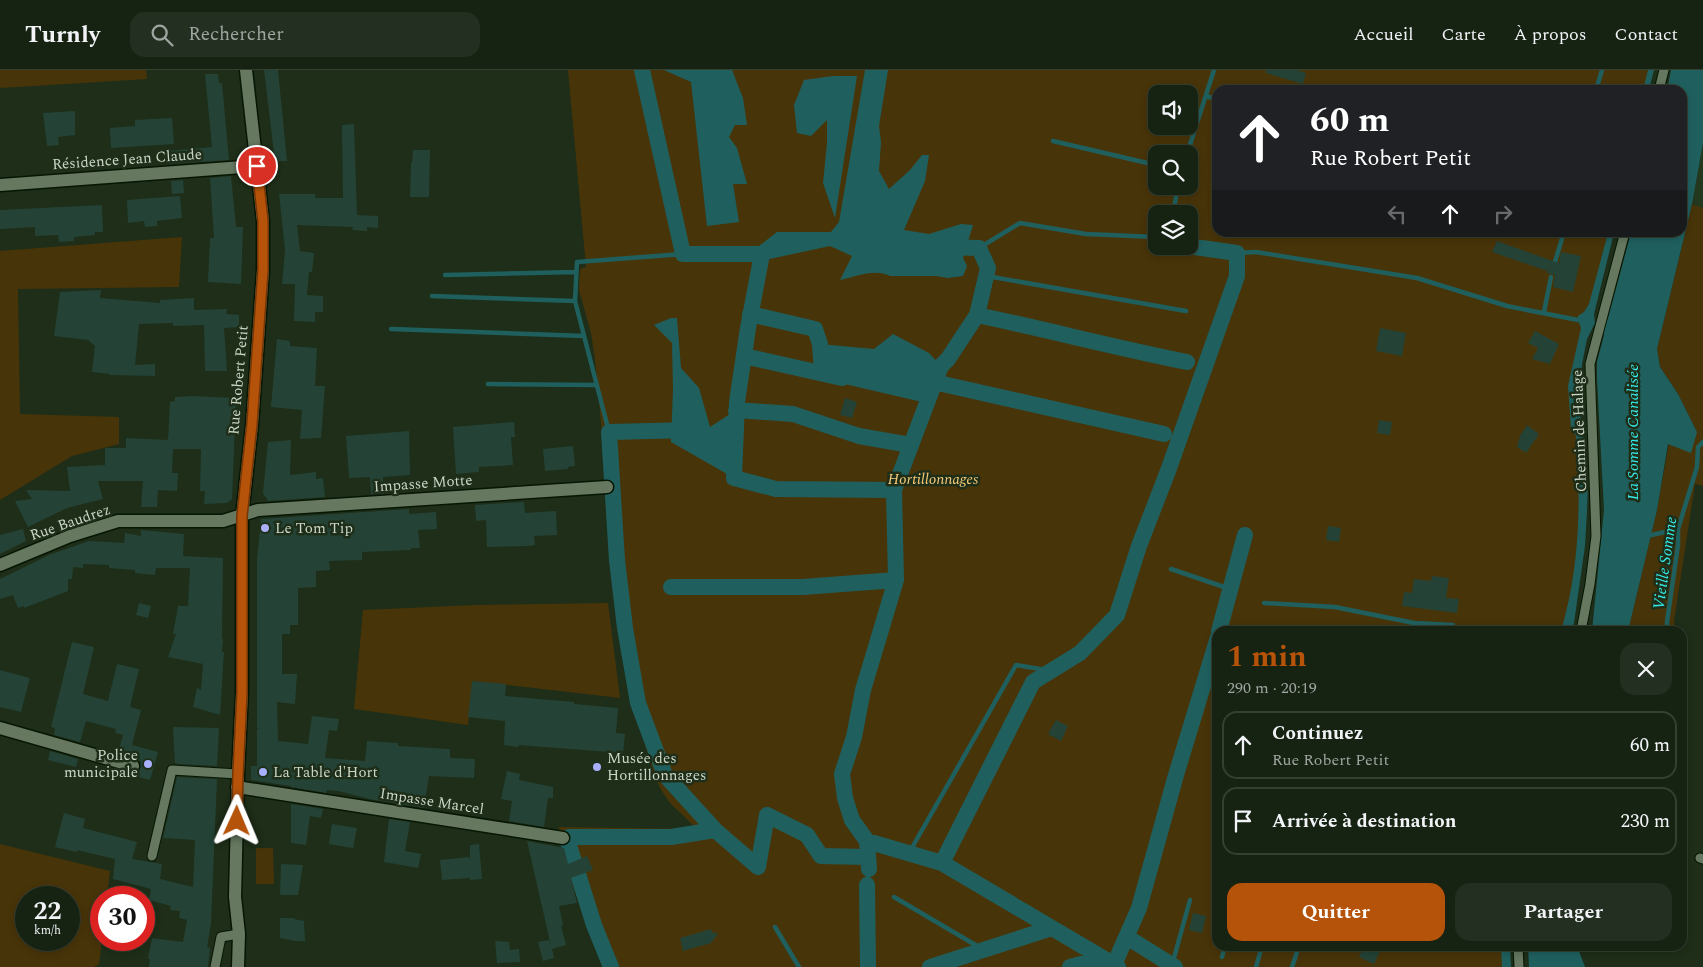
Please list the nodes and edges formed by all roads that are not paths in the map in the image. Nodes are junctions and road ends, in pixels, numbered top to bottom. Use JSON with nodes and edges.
{"nodes":[{"id":1,"x":246,"y":70,"type":"edge"},
{"id":2,"x":1664,"y":70,"type":"edge"},
{"id":3,"x":1660,"y":85,"type":"edge"},
{"id":4,"x":257,"y":166,"type":"junction"},
{"id":5,"x":0,"y":185,"type":"edge"},
{"id":6,"x":1624,"y":237,"type":"edge"},
{"id":7,"x":606,"y":486,"type":"dead end"},
{"id":8,"x":242,"y":516,"type":"junction"},
{"id":9,"x":0,"y":565,"type":"edge"},
{"id":10,"x":1582,"y":626,"type":"edge"},
{"id":11,"x":0,"y":728,"type":"edge"},
{"id":12,"x":133,"y":766,"type":"dead end"},
{"id":13,"x":238,"y":780,"type":"junction"},
{"id":14,"x":563,"y":838,"type":"dead end"},
{"id":15,"x":152,"y":856,"type":"dead end"},
{"id":16,"x":239,"y":934,"type":"junction"},
{"id":17,"x":1518,"y":951,"type":"edge"},
{"id":18,"x":215,"y":967,"type":"edge"},
{"id":19,"x":238,"y":967,"type":"edge"},
{"id":20,"x":1519,"y":967,"type":"edge"}],
"edges":[{"from":1,"to":4,"type":"street","name":"Rue Robert Petit"},
{"from":2,"to":3,"type":"lane"},
{"from":4,"to":5,"type":"street","name":"Résidence Jean Claude"},
{"from":4,"to":8,"type":"street","name":"Rue Robert Petit"},
{"from":6,"to":10,"type":"lane","name":"Chemin de Halage"},
{"from":7,"to":8,"type":"street","name":"Impasse Motte"},
{"from":8,"to":9,"type":"street","name":"Rue Baudrez"},
{"from":8,"to":13,"type":"street","name":"Rue Robert Petit"},
{"from":11,"to":12,"type":"street"},
{"from":13,"to":14,"type":"street","name":"Impasse Marcel"},
{"from":13,"to":15,"type":"lane"},
{"from":13,"to":16,"type":"street","name":"Rue Robert Petit"},
{"from":16,"to":18,"type":"lane"},
{"from":16,"to":19,"type":"street","name":"Rue Robert Petit"},
{"from":17,"to":20,"type":"lane"}]}
